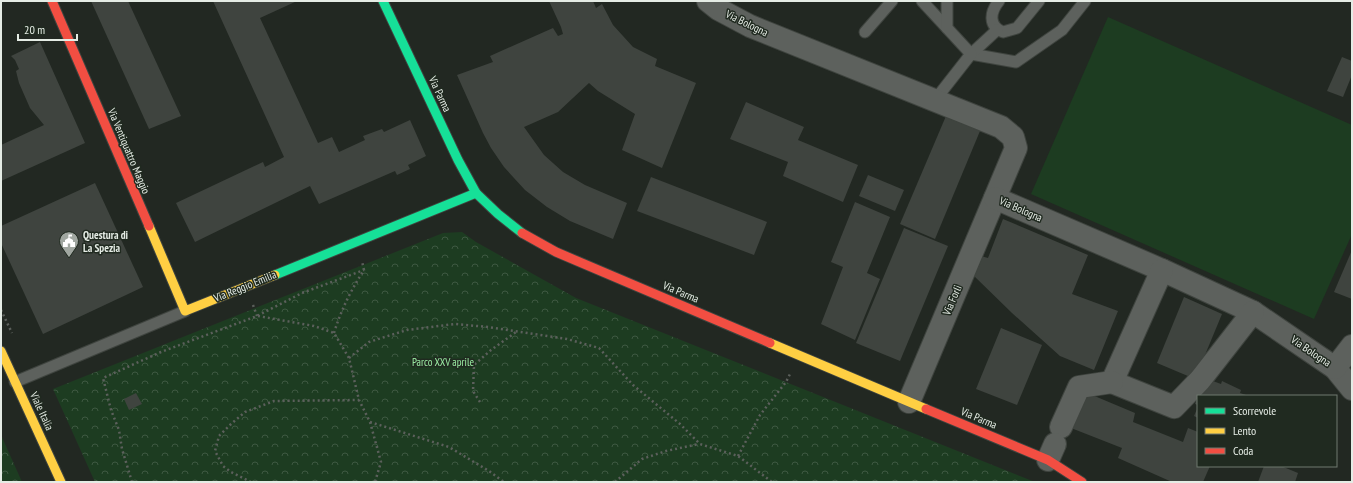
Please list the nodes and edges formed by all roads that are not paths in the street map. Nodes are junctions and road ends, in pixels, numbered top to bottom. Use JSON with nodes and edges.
{"nodes":[{"id":1,"x":52,"y":1,"type":"edge"},
{"id":2,"x":383,"y":1,"type":"edge"},
{"id":3,"x":708,"y":1,"type":"edge"},
{"id":4,"x":892,"y":1,"type":"edge"},
{"id":5,"x":922,"y":1,"type":"edge"},
{"id":6,"x":947,"y":1,"type":"edge"},
{"id":7,"x":999,"y":1,"type":"edge"},
{"id":8,"x":1039,"y":1,"type":"edge"},
{"id":9,"x":1085,"y":1,"type":"edge"},
{"id":10,"x":947,"y":28,"type":"junction"},
{"id":11,"x":997,"y":30,"type":"junction"},
{"id":12,"x":865,"y":32,"type":"dead end"},
{"id":13,"x":971,"y":54,"type":"junction"},
{"id":14,"x":935,"y":100,"type":"junction"},
{"id":15,"x":476,"y":193,"type":"junction"},
{"id":16,"x":995,"y":198,"type":"junction"},
{"id":17,"x":1162,"y":270,"type":"junction"},
{"id":18,"x":185,"y":311,"type":"junction"},
{"id":19,"x":1253,"y":312,"type":"junction"},
{"id":20,"x":1352,"y":346,"type":"edge"},
{"id":21,"x":1,"y":351,"type":"edge"},
{"id":22,"x":1335,"y":368,"type":"junction"},
{"id":23,"x":16,"y":382,"type":"junction"},
{"id":24,"x":1112,"y":382,"type":"junction"},
{"id":25,"x":1352,"y":389,"type":"edge"},
{"id":26,"x":909,"y":402,"type":"junction"},
{"id":27,"x":1055,"y":444,"type":"junction"},
{"id":28,"x":61,"y":482,"type":"edge"},
{"id":29,"x":1082,"y":482,"type":"edge"}],
"edges":[{"from":1,"to":18,"type":"street","name":"Via Ventiquattro Maggio"},
{"from":2,"to":15,"type":"street","name":"Via Parma"},
{"from":3,"to":14,"type":"street","name":"Via Bologna"},
{"from":4,"to":12,"type":"lane"},
{"from":5,"to":10,"type":"lane"},
{"from":6,"to":10,"type":"lane"},
{"from":7,"to":11,"type":"lane"},
{"from":8,"to":11,"type":"lane"},
{"from":9,"to":13,"type":"lane"},
{"from":10,"to":13,"type":"lane"},
{"from":11,"to":13,"type":"lane"},
{"from":13,"to":14,"type":"lane"},
{"from":14,"to":16,"type":"street","name":"Via Bologna"},
{"from":15,"to":18,"type":"street","name":"Via Reggio Emilia"},
{"from":15,"to":26,"type":"street","name":"Via Parma"},
{"from":16,"to":17,"type":"street","name":"Via Bologna"},
{"from":16,"to":26,"type":"street","name":"Via Forlì"},
{"from":17,"to":19,"type":"street","name":"Via Bologna"},
{"from":17,"to":24,"type":"street"},
{"from":18,"to":23,"type":"lane","name":"Via Reggio Emilia"},
{"from":19,"to":22,"type":"street","name":"Via Bologna"},
{"from":19,"to":24,"type":"street"},
{"from":20,"to":22,"type":"street"},
{"from":21,"to":23,"type":"street","name":"Viale Italia"},
{"from":22,"to":25,"type":"street","name":"Via Bologna"},
{"from":23,"to":28,"type":"street","name":"Viale Italia"},
{"from":24,"to":27,"type":"street"},
{"from":26,"to":27,"type":"street","name":"Via Parma"},
{"from":27,"to":29,"type":"street","name":"Via Parma"}]}
